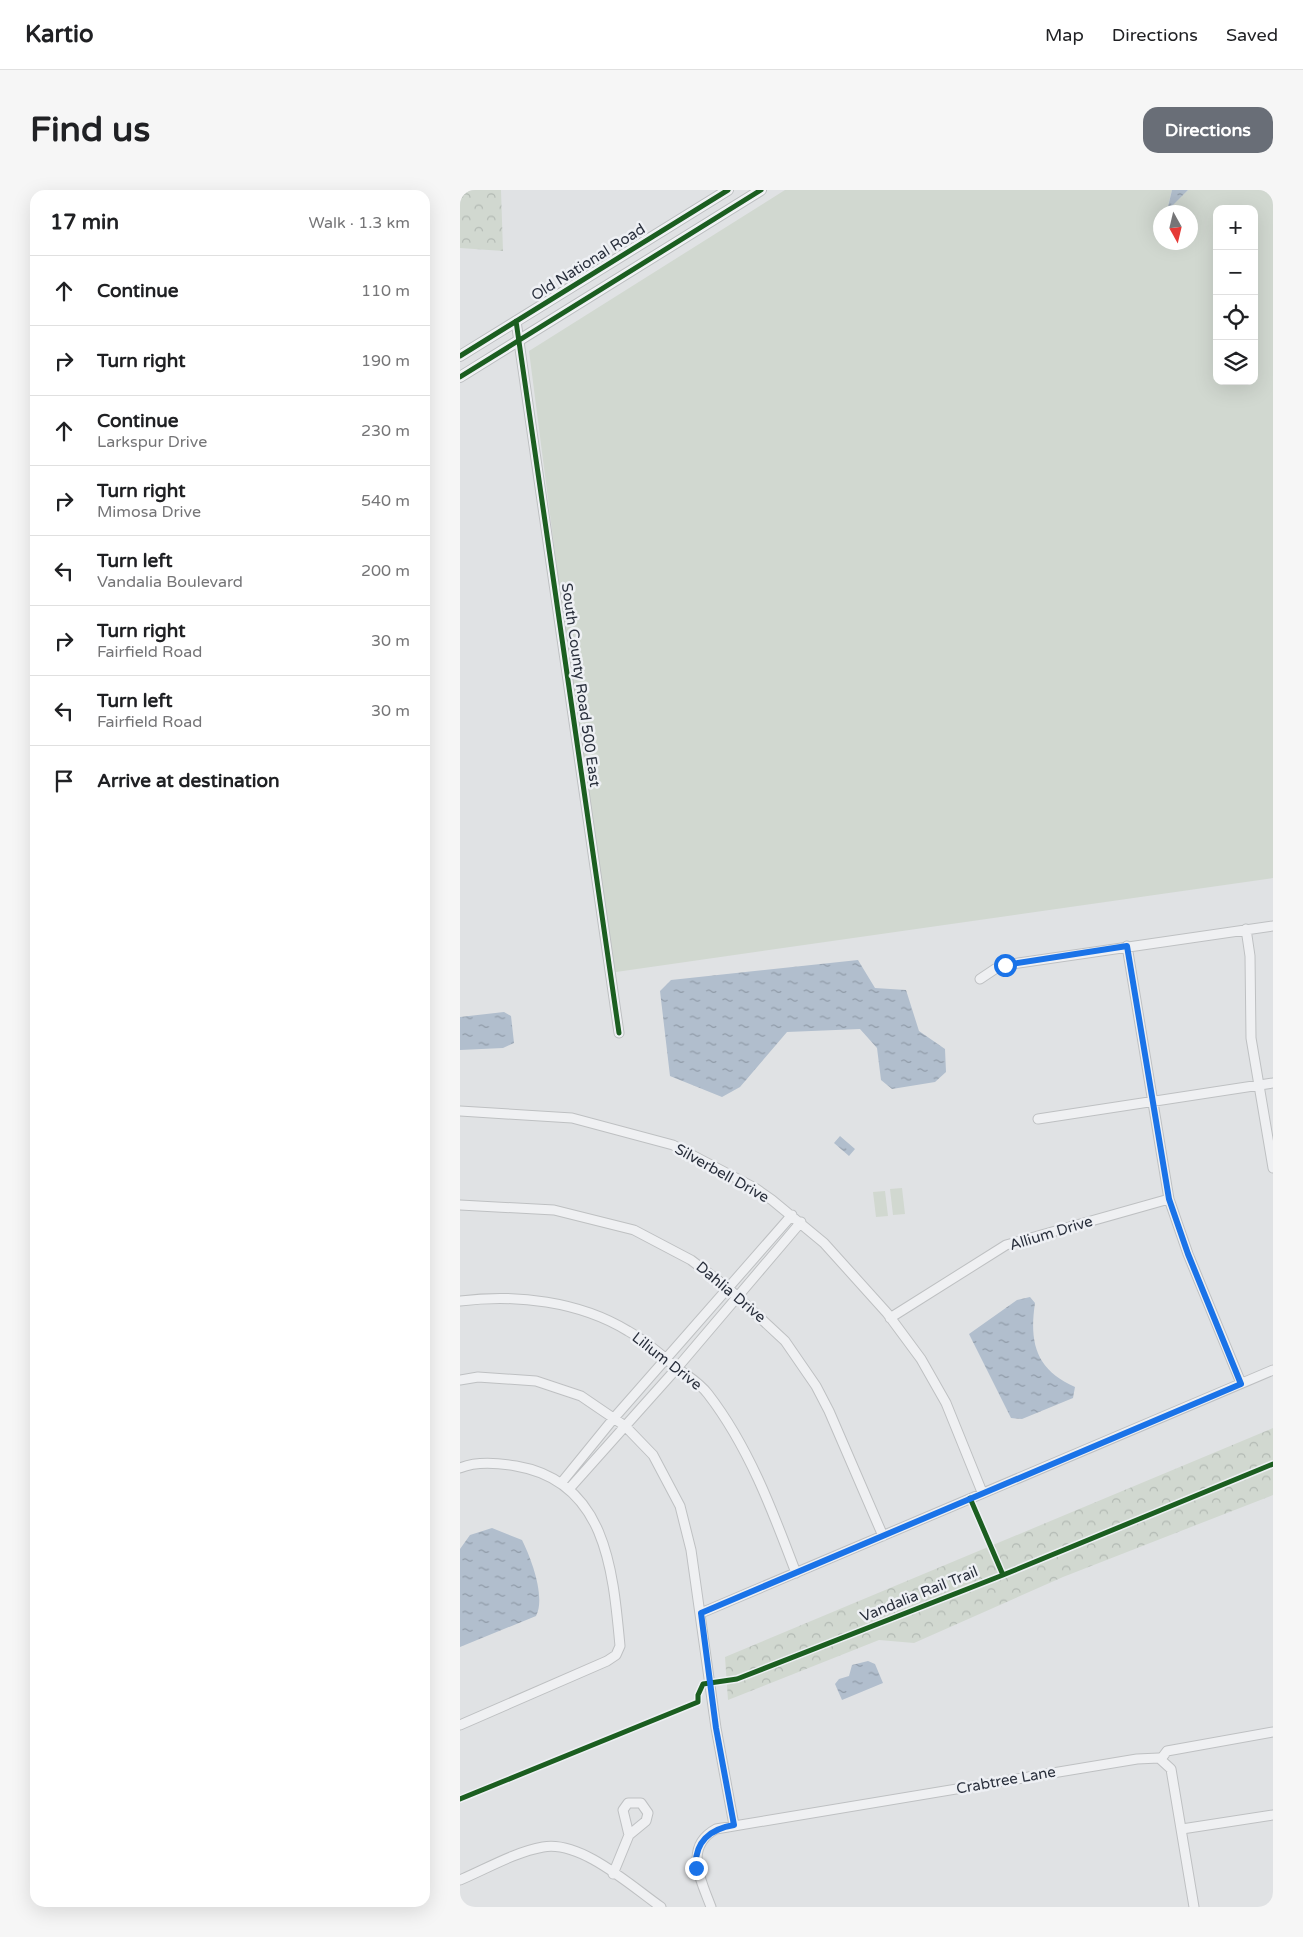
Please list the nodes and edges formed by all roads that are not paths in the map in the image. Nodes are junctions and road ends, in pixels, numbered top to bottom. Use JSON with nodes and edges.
{"nodes":[{"id":1,"x":728,"y":190,"type":"edge"},
{"id":2,"x":761,"y":190,"type":"edge"},
{"id":3,"x":516,"y":321,"type":"junction"},
{"id":4,"x":518,"y":341,"type":"junction"},
{"id":5,"x":460,"y":356,"type":"edge"},
{"id":6,"x":460,"y":377,"type":"edge"},
{"id":7,"x":1273,"y":926,"type":"edge"},
{"id":8,"x":1246,"y":929,"type":"junction"},
{"id":9,"x":1127,"y":946,"type":"junction"},
{"id":10,"x":980,"y":979,"type":"dead end"},
{"id":11,"x":619,"y":1033,"type":"dead end"},
{"id":12,"x":1273,"y":1083,"type":"edge"},
{"id":13,"x":1259,"y":1085,"type":"junction"},
{"id":14,"x":1152,"y":1101,"type":"junction"},
{"id":15,"x":460,"y":1111,"type":"edge"},
{"id":16,"x":1038,"y":1119,"type":"dead end"},
{"id":17,"x":1273,"y":1168,"type":"edge"},
{"id":18,"x":1169,"y":1199,"type":"junction"},
{"id":19,"x":460,"y":1205,"type":"edge"},
{"id":20,"x":792,"y":1215,"type":"junction"},
{"id":21,"x":801,"y":1222,"type":"junction"},
{"id":22,"x":728,"y":1288,"type":"junction"},
{"id":23,"x":737,"y":1296,"type":"junction"},
{"id":24,"x":460,"y":1301,"type":"edge"},
{"id":25,"x":890,"y":1318,"type":"junction"},
{"id":26,"x":667,"y":1359,"type":"junction"},
{"id":27,"x":677,"y":1368,"type":"junction"},
{"id":28,"x":1273,"y":1370,"type":"edge"},
{"id":29,"x":460,"y":1380,"type":"edge"},
{"id":30,"x":1241,"y":1384,"type":"junction"},
{"id":31,"x":614,"y":1418,"type":"junction"},
{"id":32,"x":625,"y":1426,"type":"junction"},
{"id":33,"x":460,"y":1468,"type":"edge"},
{"id":34,"x":566,"y":1485,"type":"junction"},
{"id":35,"x":982,"y":1492,"type":"junction"},
{"id":36,"x":883,"y":1536,"type":"junction"},
{"id":37,"x":796,"y":1573,"type":"junction"},
{"id":38,"x":701,"y":1613,"type":"junction"},
{"id":39,"x":460,"y":1725,"type":"edge"},
{"id":40,"x":1273,"y":1732,"type":"edge"},
{"id":41,"x":1162,"y":1759,"type":"junction"},
{"id":42,"x":1273,"y":1815,"type":"edge"},
{"id":43,"x":734,"y":1825,"type":"junction"},
{"id":44,"x":1182,"y":1829,"type":"junction"},
{"id":45,"x":629,"y":1835,"type":"dead end"},
{"id":46,"x":613,"y":1874,"type":"junction"},
{"id":47,"x":460,"y":1880,"type":"edge"},
{"id":48,"x":661,"y":1907,"type":"edge"},
{"id":49,"x":711,"y":1907,"type":"edge"},
{"id":50,"x":1194,"y":1907,"type":"edge"}],
"edges":[{"from":1,"to":3,"type":"main road","name":"Old National Road"},
{"from":2,"to":4,"type":"main road","name":"Old National Road"},
{"from":3,"to":4,"type":"street","name":"South County Road 500 East"},
{"from":3,"to":5,"type":"main road","name":"Old National Road"},
{"from":4,"to":6,"type":"main road","name":"Old National Road"},
{"from":4,"to":11,"type":"street","name":"South County Road 500 East"},
{"from":7,"to":8,"type":"street"},
{"from":8,"to":9,"type":"street"},
{"from":8,"to":13,"type":"street"},
{"from":9,"to":10,"type":"street"},
{"from":9,"to":14,"type":"street"},
{"from":12,"to":13,"type":"street"},
{"from":13,"to":14,"type":"street"},
{"from":13,"to":17,"type":"street"},
{"from":14,"to":16,"type":"street"},
{"from":14,"to":18,"type":"street"},
{"from":15,"to":20,"type":"street","name":"Silverbell Drive"},
{"from":18,"to":25,"type":"street","name":"Allium Drive"},
{"from":18,"to":30,"type":"street"},
{"from":19,"to":22,"type":"street","name":"Dahlia Drive"},
{"from":20,"to":21,"type":"street","name":"Silverbell Drive"},
{"from":20,"to":22,"type":"street"},
{"from":21,"to":23,"type":"street"},
{"from":21,"to":25,"type":"street","name":"Silverbell Drive"},
{"from":22,"to":23,"type":"street","name":"Dahlia Drive"},
{"from":22,"to":26,"type":"street"},
{"from":23,"to":27,"type":"street"},
{"from":23,"to":36,"type":"street","name":"Dahlia Drive"},
{"from":24,"to":26,"type":"street","name":"Lilium Drive"},
{"from":25,"to":35,"type":"street","name":"Silverbell Drive"},
{"from":26,"to":27,"type":"street","name":"Lilium Drive"},
{"from":26,"to":31,"type":"street"},
{"from":27,"to":32,"type":"street"},
{"from":27,"to":37,"type":"street","name":"Lilium Drive"},
{"from":28,"to":30,"type":"street"},
{"from":29,"to":31,"type":"street"},
{"from":30,"to":35,"type":"street"},
{"from":31,"to":32,"type":"street"},
{"from":31,"to":34,"type":"street"},
{"from":32,"to":34,"type":"street"},
{"from":32,"to":38,"type":"street"},
{"from":33,"to":34,"type":"street"},
{"from":34,"to":39,"type":"street"},
{"from":35,"to":36,"type":"street"},
{"from":36,"to":37,"type":"street"},
{"from":37,"to":38,"type":"street"},
{"from":38,"to":43,"type":"street"},
{"from":40,"to":41,"type":"street","name":"Crabtree Lane"},
{"from":41,"to":43,"type":"street","name":"Crabtree Lane"},
{"from":41,"to":44,"type":"street"},
{"from":42,"to":44,"type":"street"},
{"from":43,"to":49,"type":"street","name":"Crabtree Lane"},
{"from":44,"to":50,"type":"street"},
{"from":45,"to":46,"type":"street"},
{"from":46,"to":47,"type":"street"},
{"from":46,"to":48,"type":"street"}]}
